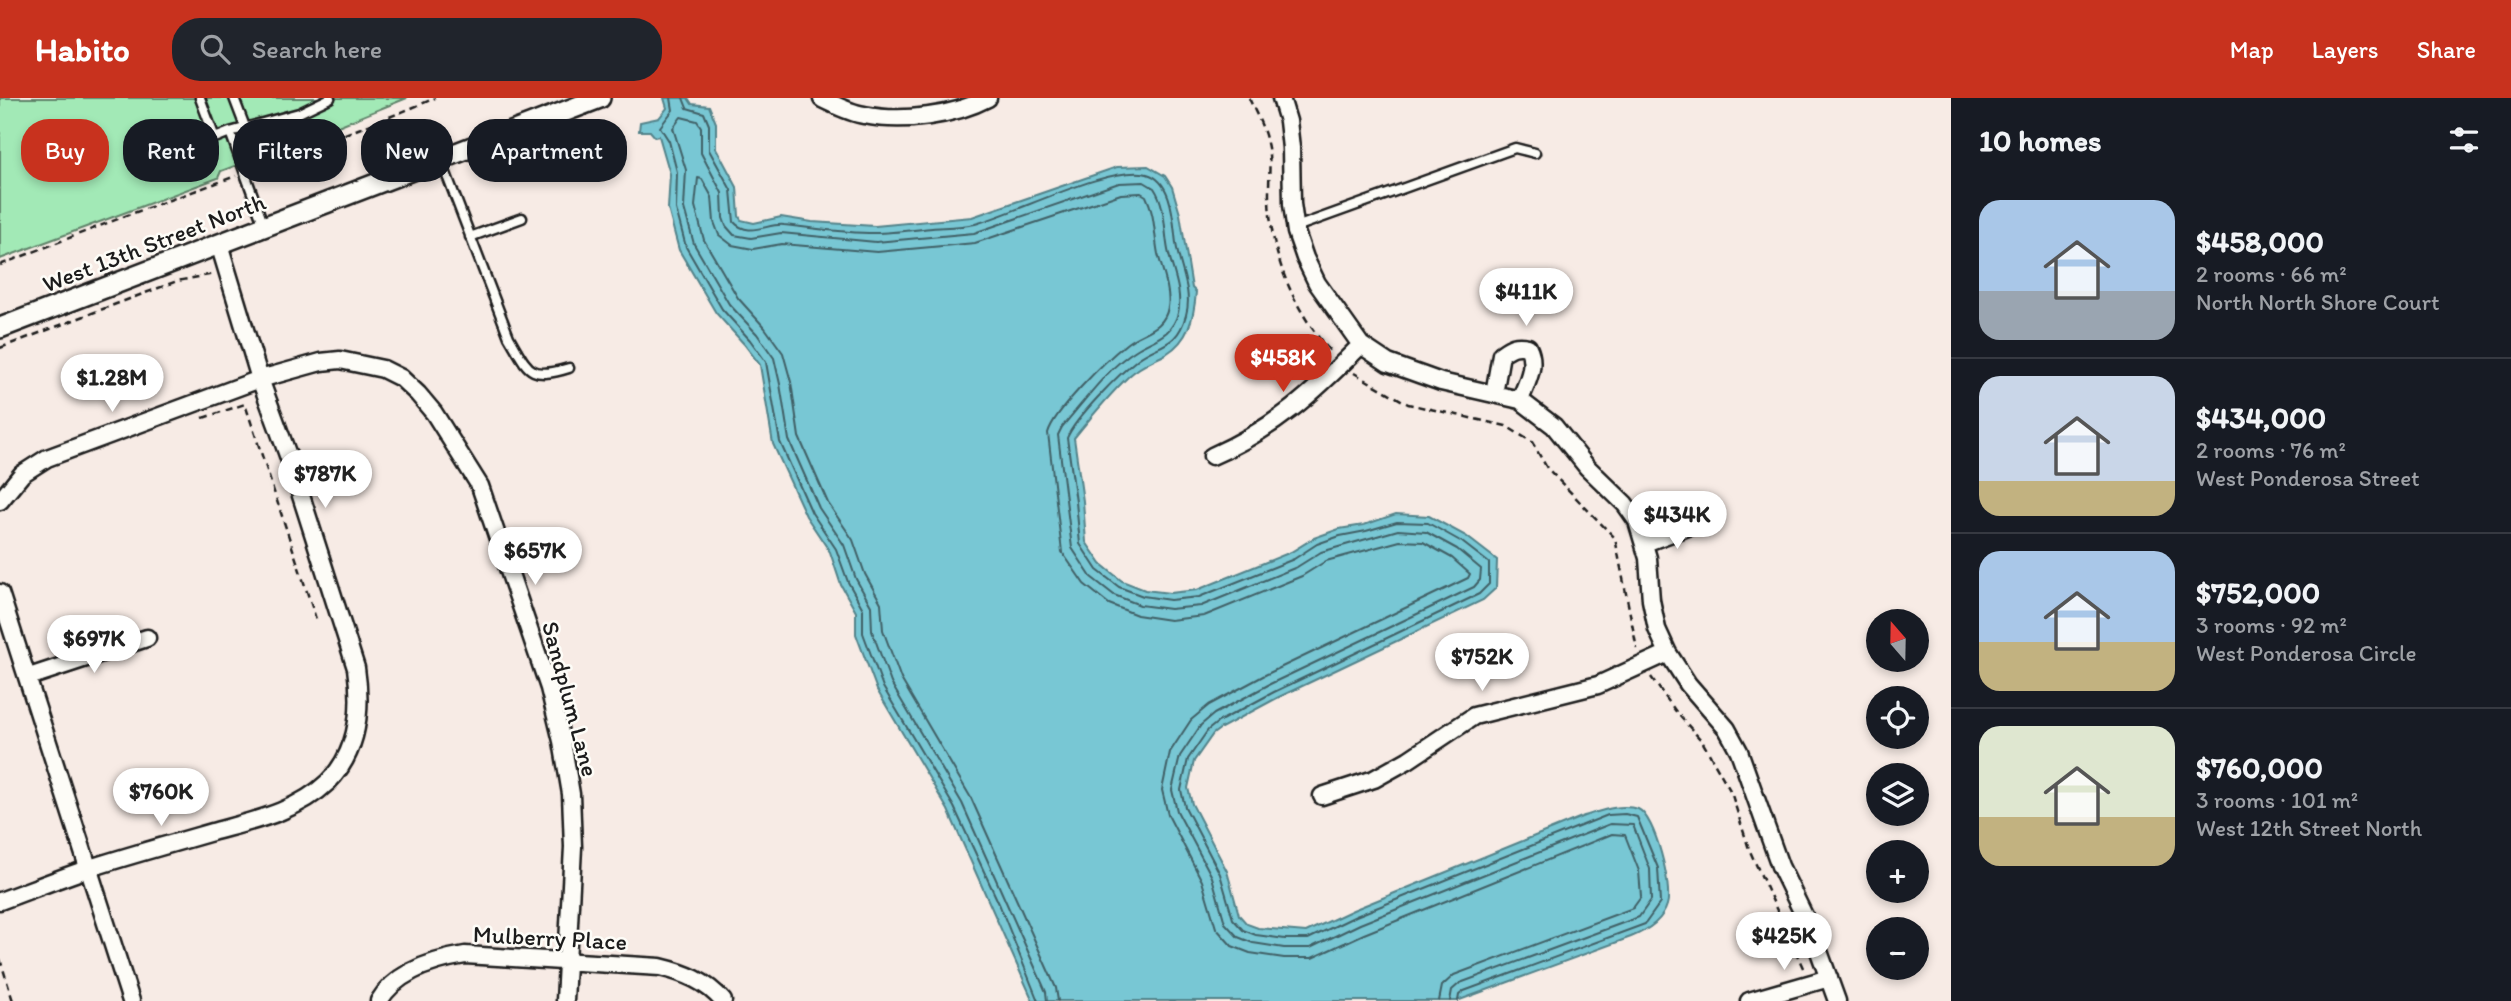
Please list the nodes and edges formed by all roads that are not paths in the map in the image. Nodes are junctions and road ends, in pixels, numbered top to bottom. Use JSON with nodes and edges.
{"nodes":[{"id":1,"x":200,"y":98,"type":"edge"},
{"id":2,"x":234,"y":98,"type":"edge"},
{"id":3,"x":330,"y":98,"type":"edge"},
{"id":4,"x":600,"y":98,"type":"edge"},
{"id":5,"x":989,"y":98,"type":"edge"},
{"id":6,"x":1281,"y":98,"type":"edge"},
{"id":7,"x":822,"y":99,"type":"edge"},
{"id":8,"x":242,"y":119,"type":"edge"},
{"id":9,"x":276,"y":119,"type":"edge"},
{"id":10,"x":233,"y":131,"type":"edge"},
{"id":11,"x":230,"y":132,"type":"junction"},
{"id":12,"x":1535,"y":153,"type":"dead end"},
{"id":13,"x":453,"y":154,"type":"edge"},
{"id":14,"x":380,"y":182,"type":"edge"},
{"id":15,"x":449,"y":182,"type":"edge"},
{"id":16,"x":522,"y":218,"type":"dead end"},
{"id":17,"x":264,"y":226,"type":"junction"},
{"id":18,"x":1296,"y":227,"type":"junction"},
{"id":19,"x":470,"y":237,"type":"junction"},
{"id":20,"x":219,"y":244,"type":"junction"},
{"id":21,"x":0,"y":328,"type":"edge"},
{"id":22,"x":1361,"y":345,"type":"junction"},
{"id":23,"x":569,"y":368,"type":"dead end"},
{"id":24,"x":260,"y":379,"type":"junction"},
{"id":25,"x":1494,"y":394,"type":"junction"},
{"id":26,"x":1520,"y":400,"type":"junction"},
{"id":27,"x":1212,"y":456,"type":"dead end"},
{"id":28,"x":0,"y":500,"type":"edge"},
{"id":29,"x":1696,"y":524,"type":"dead end"},
{"id":30,"x":1645,"y":542,"type":"junction"},
{"id":31,"x":0,"y":593,"type":"edge"},
{"id":32,"x":147,"y":638,"type":"dead end"},
{"id":33,"x":1668,"y":653,"type":"junction"},
{"id":34,"x":29,"y":677,"type":"junction"},
{"id":35,"x":1322,"y":796,"type":"dead end"},
{"id":36,"x":88,"y":869,"type":"junction"},
{"id":37,"x":0,"y":901,"type":"edge"},
{"id":38,"x":567,"y":961,"type":"junction"},
{"id":39,"x":1829,"y":978,"type":"junction"},
{"id":40,"x":131,"y":1001,"type":"edge"},
{"id":41,"x":379,"y":1001,"type":"edge"},
{"id":42,"x":565,"y":1001,"type":"edge"},
{"id":43,"x":723,"y":1001,"type":"edge"},
{"id":44,"x":1749,"y":1001,"type":"edge"},
{"id":45,"x":1837,"y":1001,"type":"edge"}],
"edges":[{"from":1,"to":11,"type":"lane"},
{"from":2,"to":8,"type":"lane"},
{"from":3,"to":9,"type":"lane"},
{"from":4,"to":13,"type":"street","name":"West 13th Street North"},
{"from":5,"to":7,"type":"street"},
{"from":6,"to":18,"type":"street"},
{"from":10,"to":11,"type":"lane"},
{"from":11,"to":17,"type":"lane"},
{"from":12,"to":18,"type":"lane"},
{"from":14,"to":17,"type":"street","name":"West 13th Street North"},
{"from":15,"to":19,"type":"lane"},
{"from":16,"to":19,"type":"lane"},
{"from":17,"to":20,"type":"street","name":"West 13th Street North"},
{"from":18,"to":22,"type":"street"},
{"from":19,"to":23,"type":"lane"},
{"from":20,"to":21,"type":"street","name":"West 13th Street North"},
{"from":20,"to":24,"type":"street"},
{"from":22,"to":25,"type":"street"},
{"from":22,"to":27,"type":"street"},
{"from":24,"to":28,"type":"street","name":"Sandplum Lane"},
{"from":24,"to":36,"type":"street"},
{"from":24,"to":38,"type":"street","name":"Sandplum Lane"},
{"from":25,"to":26,"type":"street"},
{"from":25,"to":26,"type":"street"},
{"from":26,"to":30,"type":"street"},
{"from":29,"to":30,"type":"street"},
{"from":30,"to":33,"type":"street"},
{"from":31,"to":34,"type":"street"},
{"from":32,"to":34,"type":"street"},
{"from":33,"to":35,"type":"street"},
{"from":33,"to":39,"type":"street"},
{"from":34,"to":36,"type":"street"},
{"from":36,"to":37,"type":"street"},
{"from":36,"to":40,"type":"street"},
{"from":38,"to":41,"type":"street","name":"Mulberry Place"},
{"from":38,"to":42,"type":"street","name":"Sandplum Lane"},
{"from":38,"to":43,"type":"street","name":"Mulberry Place"},
{"from":39,"to":44,"type":"street"},
{"from":39,"to":45,"type":"street"}]}
